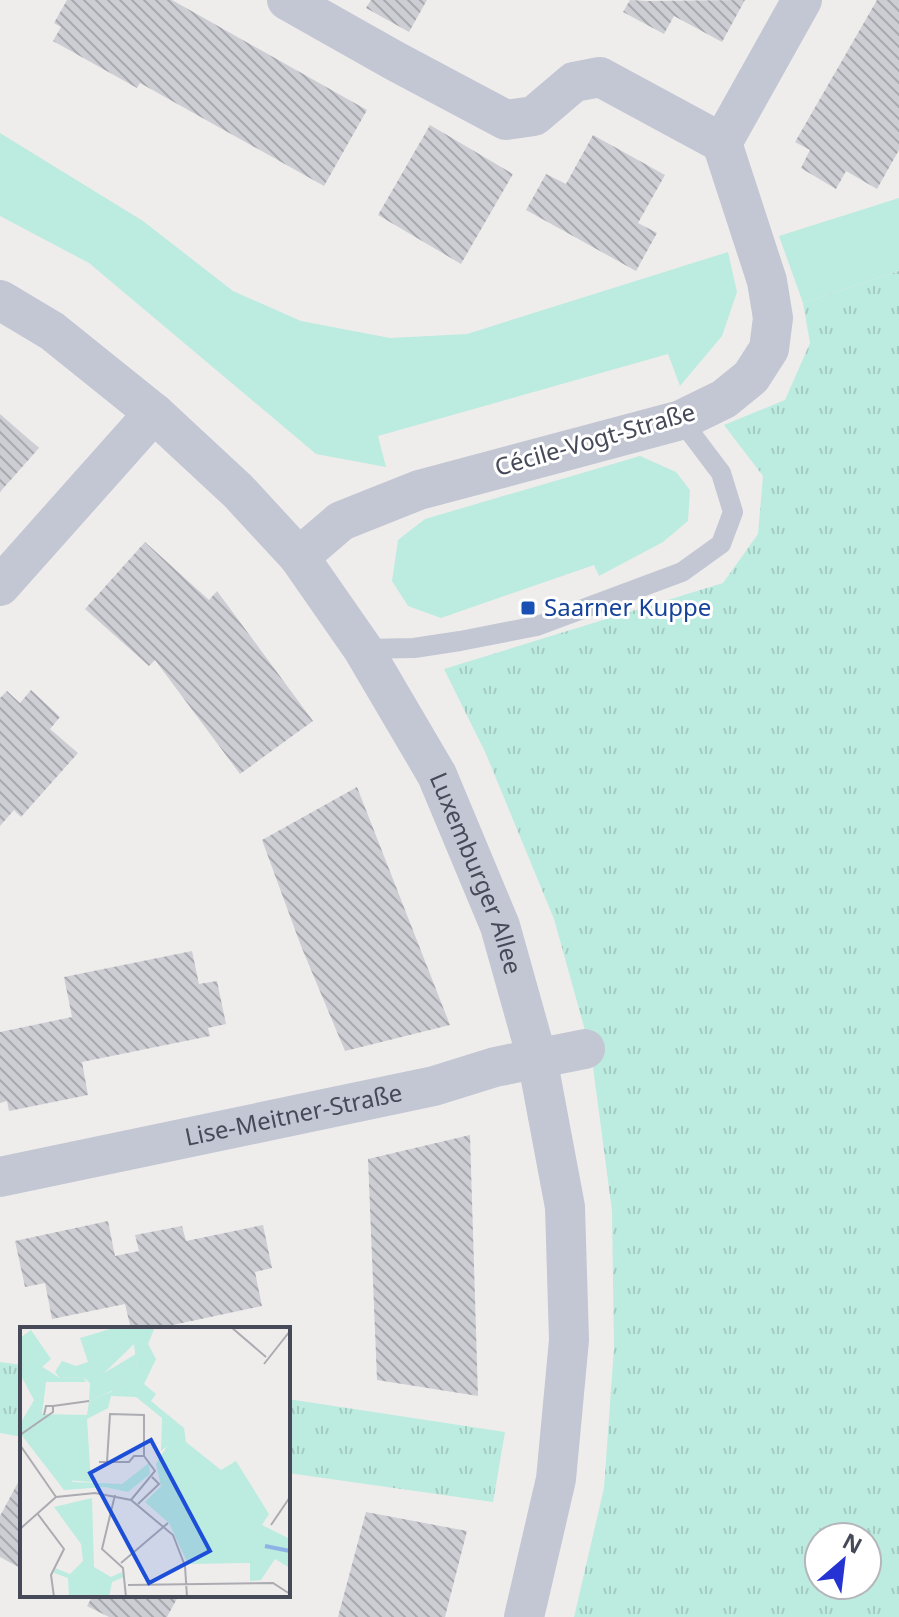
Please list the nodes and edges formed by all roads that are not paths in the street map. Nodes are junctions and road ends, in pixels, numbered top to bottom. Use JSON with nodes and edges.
{"nodes":[{"id":1,"x":287,"y":0,"type":"edge"},
{"id":2,"x":802,"y":0,"type":"edge"},
{"id":3,"x":722,"y":143,"type":"junction"},
{"id":4,"x":0,"y":300,"type":"edge"},
{"id":5,"x":154,"y":413,"type":"junction"},
{"id":6,"x":681,"y":420,"type":"junction"},
{"id":7,"x":299,"y":557,"type":"junction"},
{"id":8,"x":0,"y":586,"type":"edge"},
{"id":9,"x":363,"y":649,"type":"junction"},
{"id":10,"x":585,"y":1049,"type":"dead end"},
{"id":11,"x":537,"y":1058,"type":"junction"},
{"id":12,"x":0,"y":1177,"type":"edge"},
{"id":13,"x":524,"y":1617,"type":"edge"}],
"edges":[{"from":1,"to":3,"type":"street"},
{"from":2,"to":3,"type":"street"},
{"from":3,"to":6,"type":"street","name":"Cécile-Vogt-Straße"},
{"from":4,"to":5,"type":"street","name":"Luxemburger Allee"},
{"from":5,"to":7,"type":"street","name":"Luxemburger Allee"},
{"from":5,"to":8,"type":"street"},
{"from":6,"to":7,"type":"street","name":"Cécile-Vogt-Straße"},
{"from":6,"to":9,"type":"lane"},
{"from":7,"to":9,"type":"street","name":"Luxemburger Allee"},
{"from":9,"to":11,"type":"street","name":"Luxemburger Allee"},
{"from":10,"to":11,"type":"street","name":"Lise-Meitner-Straße"},
{"from":11,"to":12,"type":"street","name":"Lise-Meitner-Straße"},
{"from":11,"to":13,"type":"street","name":"Luxemburger Allee"}]}
